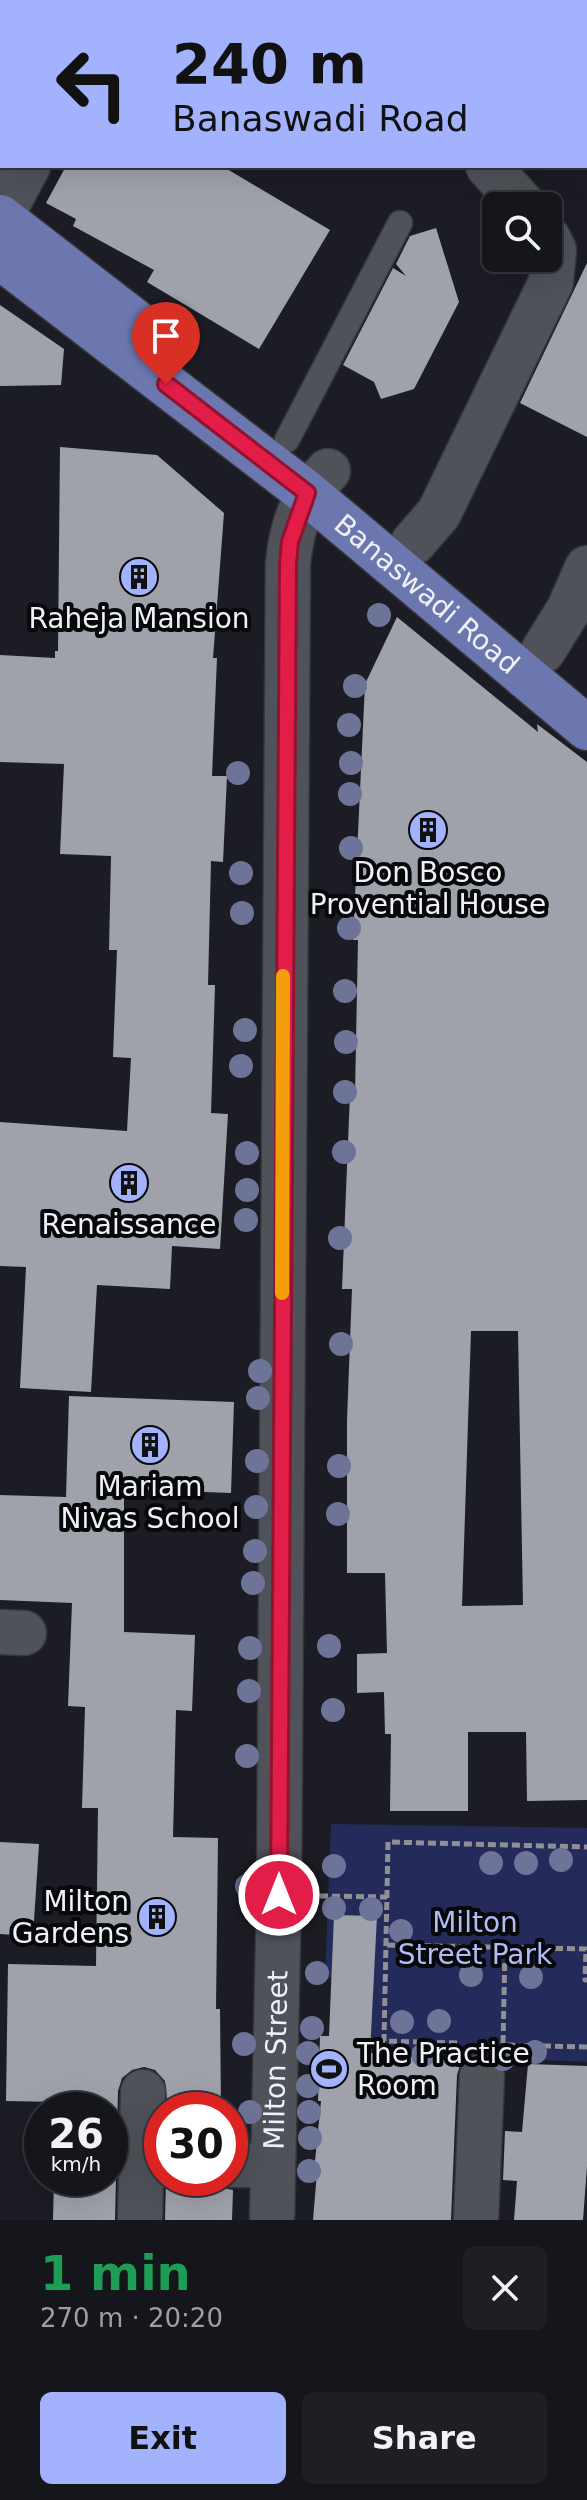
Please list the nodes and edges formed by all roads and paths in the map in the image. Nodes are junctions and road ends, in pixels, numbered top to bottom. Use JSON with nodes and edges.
{"nodes":[{"id":1,"x":27,"y":168,"type":"edge"},
{"id":2,"x":490,"y":168,"type":"edge"},
{"id":3,"x":511,"y":192,"type":"edge"},
{"id":4,"x":0,"y":217,"type":"edge"},
{"id":5,"x":400,"y":223,"type":"dead end"},
{"id":6,"x":0,"y":257,"type":"edge"},
{"id":7,"x":552,"y":272,"type":"edge"},
{"id":8,"x":287,"y":440,"type":"junction"},
{"id":9,"x":318,"y":482,"type":"junction"},
{"id":10,"x":413,"y":543,"type":"junction"},
{"id":11,"x":586,"y":571,"type":"edge"},
{"id":12,"x":543,"y":651,"type":"junction"},
{"id":13,"x":587,"y":688,"type":"edge"},
{"id":14,"x":587,"y":728,"type":"edge"},
{"id":15,"x":587,"y":1847,"type":"edge"},
{"id":16,"x":328,"y":1896,"type":"dead end"},
{"id":17,"x":387,"y":1897,"type":"junction"},
{"id":18,"x":387,"y":1945,"type":"junction"},
{"id":19,"x":505,"y":1949,"type":"junction"},
{"id":20,"x":587,"y":1980,"type":"edge"},
{"id":21,"x":587,"y":2047,"type":"edge"},
{"id":22,"x":483,"y":2052,"type":"junction"},
{"id":23,"x":143,"y":2092,"type":"dead end"},
{"id":24,"x":144,"y":2100,"type":"edge"},
{"id":25,"x":251,"y":2165,"type":"edge"},
{"id":26,"x":145,"y":2196,"type":"edge"},
{"id":27,"x":140,"y":2220,"type":"edge"},
{"id":28,"x":272,"y":2220,"type":"edge"},
{"id":29,"x":476,"y":2220,"type":"edge"}],
"edges":[{"from":1,"to":4,"type":"street"},
{"from":2,"to":3,"type":"street"},
{"from":4,"to":8,"type":"main road","name":"Banaswadi Road"},
{"from":5,"to":8,"type":"lane"},
{"from":6,"to":9,"type":"main road","name":"Banaswadi Road"},
{"from":7,"to":10,"type":"street"},
{"from":8,"to":9,"type":"main road","name":"Banaswadi Road"},
{"from":9,"to":10,"type":"main road","name":"Banaswadi Road"},
{"from":9,"to":14,"type":"main road","name":"Banaswadi Road"},
{"from":9,"to":25,"type":"street","name":"Milton Street"},
{"from":10,"to":12,"type":"main road","name":"Banaswadi Road"},
{"from":11,"to":12,"type":"street"},
{"from":12,"to":13,"type":"main road","name":"Banaswadi Road"},
{"from":15,"to":17,"type":"path"},
{"from":16,"to":17,"type":"path"},
{"from":17,"to":18,"type":"path"},
{"from":18,"to":19,"type":"path"},
{"from":18,"to":22,"type":"path"},
{"from":19,"to":20,"type":"path"},
{"from":19,"to":22,"type":"path"},
{"from":21,"to":22,"type":"path"},
{"from":22,"to":29,"type":"street"},
{"from":23,"to":24,"type":"street"},
{"from":25,"to":28,"type":"street","name":"Milton Street"},
{"from":26,"to":27,"type":"street"}]}
